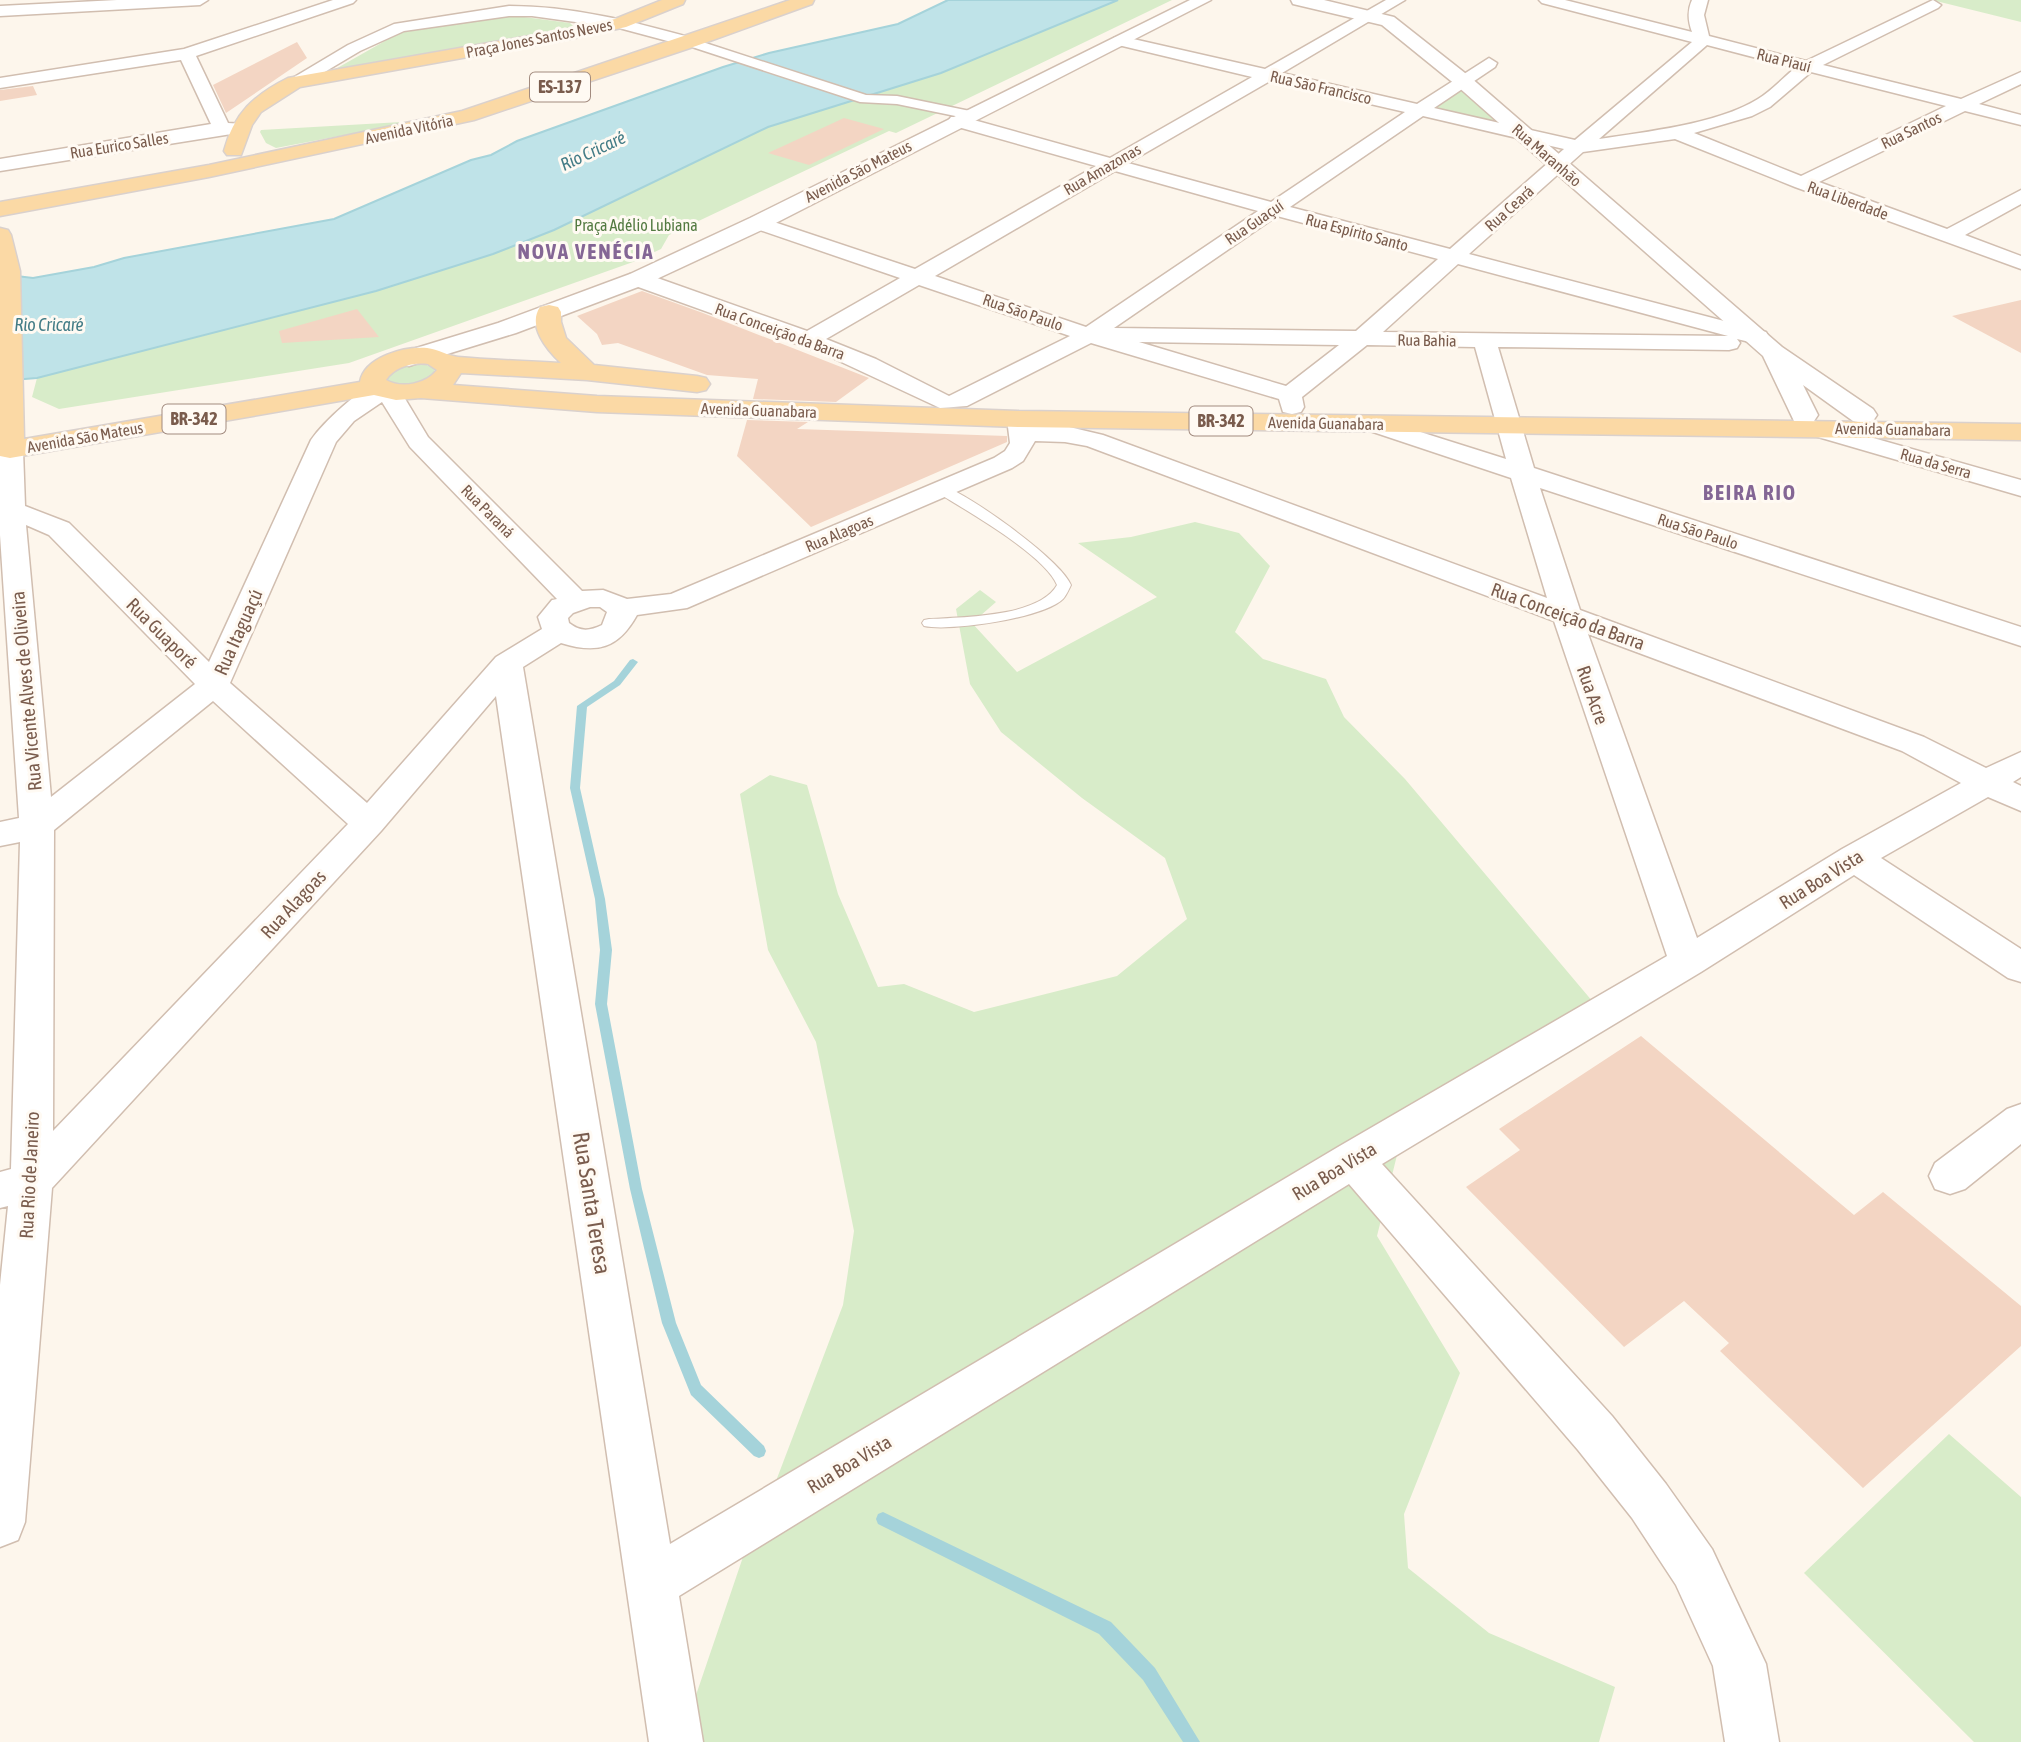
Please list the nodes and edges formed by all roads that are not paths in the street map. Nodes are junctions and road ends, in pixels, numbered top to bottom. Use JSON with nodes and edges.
{"nodes":[{"id":1,"x":200,"y":0,"type":"edge"},
{"id":2,"x":677,"y":0,"type":"edge"},
{"id":3,"x":806,"y":0,"type":"edge"},
{"id":4,"x":1203,"y":0,"type":"edge"},
{"id":5,"x":1299,"y":0,"type":"edge"},
{"id":6,"x":1397,"y":0,"type":"edge"},
{"id":7,"x":1547,"y":0,"type":"edge"},
{"id":8,"x":1700,"y":0,"type":"edge"},
{"id":9,"x":343,"y":2,"type":"edge"},
{"id":10,"x":1933,"y":5,"type":"dead end"},
{"id":11,"x":0,"y":11,"type":"edge"},
{"id":12,"x":379,"y":14,"type":"dead end"},
{"id":13,"x":1372,"y":15,"type":"junction"},
{"id":14,"x":620,"y":23,"type":"junction"},
{"id":15,"x":400,"y":27,"type":"junction"},
{"id":16,"x":1120,"y":41,"type":"junction"},
{"id":17,"x":1703,"y":41,"type":"junction"},
{"id":18,"x":690,"y":42,"type":"junction"},
{"id":19,"x":187,"y":54,"type":"junction"},
{"id":20,"x":732,"y":56,"type":"joint"},
{"id":21,"x":1489,"y":63,"type":"dead end"},
{"id":22,"x":1808,"y":66,"type":"junction"},
{"id":23,"x":1266,"y":75,"type":"junction"},
{"id":24,"x":2021,"y":77,"type":"edge"},
{"id":25,"x":1463,"y":81,"type":"junction"},
{"id":26,"x":295,"y":82,"type":"junction"},
{"id":27,"x":0,"y":83,"type":"edge"},
{"id":28,"x":865,"y":99,"type":"joint"},
{"id":29,"x":1962,"y":106,"type":"junction"},
{"id":30,"x":1419,"y":109,"type":"junction"},
{"id":31,"x":964,"y":118,"type":"junction"},
{"id":32,"x":2021,"y":120,"type":"edge"},
{"id":33,"x":230,"y":128,"type":"junction"},
{"id":34,"x":1522,"y":133,"type":"junction"},
{"id":35,"x":1677,"y":133,"type":"junction"},
{"id":36,"x":145,"y":142,"type":"junction"},
{"id":37,"x":1580,"y":147,"type":"junction"},
{"id":38,"x":308,"y":149,"type":"junction"},
{"id":39,"x":234,"y":151,"type":"junction"},
{"id":40,"x":0,"y":164,"type":"edge"},
{"id":41,"x":1110,"y":164,"type":"junction"},
{"id":42,"x":1558,"y":164,"type":"junction"},
{"id":43,"x":151,"y":172,"type":"junction"},
{"id":44,"x":1802,"y":183,"type":"junction"},
{"id":45,"x":0,"y":196,"type":"edge"},
{"id":46,"x":2021,"y":196,"type":"edge"},
{"id":47,"x":0,"y":209,"type":"edge"},
{"id":48,"x":1273,"y":209,"type":"junction"},
{"id":49,"x":758,"y":223,"type":"junction"},
{"id":50,"x":0,"y":235,"type":"edge"},
{"id":51,"x":1949,"y":236,"type":"junction"},
{"id":52,"x":1454,"y":258,"type":"junction"},
{"id":53,"x":2021,"y":263,"type":"edge"},
{"id":54,"x":916,"y":276,"type":"junction"},
{"id":55,"x":638,"y":279,"type":"junction"},
{"id":56,"x":549,"y":312,"type":"junction"},
{"id":57,"x":507,"y":328,"type":"junction"},
{"id":58,"x":1089,"y":335,"type":"junction"},
{"id":59,"x":1361,"y":339,"type":"junction"},
{"id":60,"x":808,"y":340,"type":"junction"},
{"id":61,"x":1485,"y":341,"type":"junction"},
{"id":62,"x":1765,"y":344,"type":"junction"},
{"id":63,"x":409,"y":358,"type":"junction"},
{"id":64,"x":444,"y":362,"type":"junction"},
{"id":65,"x":587,"y":372,"type":"junction"},
{"id":66,"x":1014,"y":375,"type":"junction"},
{"id":67,"x":382,"y":385,"type":"junction"},
{"id":68,"x":895,"y":388,"type":"junction"},
{"id":69,"x":419,"y":391,"type":"junction"},
{"id":70,"x":949,"y":401,"type":"junction"},
{"id":71,"x":1291,"y":401,"type":"junction"},
{"id":72,"x":1863,"y":415,"type":"junction"},
{"id":73,"x":1506,"y":417,"type":"junction"},
{"id":74,"x":1023,"y":418,"type":"junction"},
{"id":75,"x":1123,"y":418,"type":"junction"},
{"id":76,"x":2021,"y":418,"type":"edge"},
{"id":77,"x":403,"y":419,"type":"junction"},
{"id":78,"x":1807,"y":421,"type":"junction"},
{"id":79,"x":19,"y":425,"type":"edge"},
{"id":80,"x":1376,"y":425,"type":"junction"},
{"id":81,"x":2021,"y":432,"type":"edge"},
{"id":82,"x":1108,"y":446,"type":"junction"},
{"id":83,"x":1524,"y":474,"type":"junction"},
{"id":84,"x":2021,"y":488,"type":"edge"},
{"id":85,"x":943,"y":490,"type":"junction"},
{"id":86,"x":6,"y":516,"type":"edge"},
{"id":87,"x":576,"y":601,"type":"junction"},
{"id":88,"x":621,"y":608,"type":"junction"},
{"id":89,"x":1566,"y":615,"type":"junction"},
{"id":90,"x":929,"y":624,"type":"dead end"},
{"id":91,"x":557,"y":632,"type":"junction"},
{"id":92,"x":2021,"y":637,"type":"edge"},
{"id":93,"x":508,"y":664,"type":"junction"},
{"id":94,"x":214,"y":685,"type":"junction"},
{"id":95,"x":2010,"y":782,"type":"edge"},
{"id":96,"x":369,"y":823,"type":"junction"},
{"id":97,"x":18,"y":830,"type":"edge"},
{"id":98,"x":1854,"y":858,"type":"junction"},
{"id":99,"x":1688,"y":962,"type":"junction"},
{"id":100,"x":2021,"y":968,"type":"edge"},
{"id":101,"x":2021,"y":1121,"type":"edge"},
{"id":102,"x":1353,"y":1160,"type":"junction"},
{"id":103,"x":1950,"y":1176,"type":"dead end"},
{"id":104,"x":16,"y":1185,"type":"edge"},
{"id":105,"x":0,"y":1522,"type":"edge"},
{"id":106,"x":650,"y":1584,"type":"junction"},
{"id":107,"x":676,"y":1742,"type":"edge"},
{"id":108,"x":1752,"y":1742,"type":"edge"}],
"edges":[{"from":1,"to":11,"type":"street"},
{"from":2,"to":14,"type":"main road"},
{"from":3,"to":18,"type":"main road","name":"Avenida Vitória","number":"ES-137"},
{"from":4,"to":16,"type":"street","name":"Avenida São Mateus"},
{"from":5,"to":13,"type":"street","name":"Rua Maranhão"},
{"from":6,"to":13,"type":"street","name":"Rua Amazonas"},
{"from":7,"to":17,"type":"street","name":"Rua Piauí"},
{"from":8,"to":17,"type":"street"},
{"from":9,"to":19,"type":"street"},
{"from":10,"to":22,"type":"street"},
{"from":12,"to":15,"type":"street"},
{"from":13,"to":23,"type":"street","name":"Rua Amazonas"},
{"from":13,"to":25,"type":"street","name":"Rua Maranhão"},
{"from":14,"to":15,"type":"street","name":"Praça Jones Santos Neves"},
{"from":14,"to":18,"type":"street"},
{"from":14,"to":26,"type":"main road","name":"Praça Jones Santos Neves"},
{"from":15,"to":26,"type":"street","name":"Praça Jones Santos Neves"},
{"from":16,"to":23,"type":"street","name":"Rua São Francisco"},
{"from":16,"to":31,"type":"street","name":"Avenida São Mateus"},
{"from":17,"to":22,"type":"street","name":"Rua Piauí"},
{"from":17,"to":37,"type":"street","name":"Rua Ceará"},
{"from":18,"to":20,"type":"street"},
{"from":18,"to":38,"type":"main road","name":"Avenida Vitória","number":"ES-137"},
{"from":19,"to":27,"type":"street"},
{"from":19,"to":33,"type":"street"},
{"from":20,"to":28,"type":"street"},
{"from":21,"to":25,"type":"street","name":"Rua Guaçuí"},
{"from":22,"to":29,"type":"street","name":"Rua Piauí"},
{"from":22,"to":35,"type":"street"},
{"from":23,"to":30,"type":"street","name":"Rua São Francisco"},
{"from":23,"to":41,"type":"street","name":"Rua Amazonas"},
{"from":24,"to":29,"type":"street","name":"Rua Santos"},
{"from":25,"to":30,"type":"street","name":"Rua Guaçuí"},
{"from":25,"to":34,"type":"street","name":"Rua Maranhão"},
{"from":26,"to":33,"type":"main road"},
{"from":28,"to":31,"type":"street"},
{"from":29,"to":32,"type":"street","name":"Rua Piauí"},
{"from":29,"to":44,"type":"street","name":"Rua Santos"},
{"from":30,"to":34,"type":"street","name":"Rua São Francisco"},
{"from":30,"to":48,"type":"street","name":"Rua Guaçuí"},
{"from":31,"to":41,"type":"street","name":"Rua Espírito Santo"},
{"from":31,"to":49,"type":"street","name":"Avenida São Mateus"},
{"from":33,"to":36,"type":"street","name":"Rua Eurico Salles"},
{"from":33,"to":39,"type":"main road"},
{"from":34,"to":37,"type":"street","name":"Rua São Francisco"},
{"from":34,"to":42,"type":"street","name":"Rua Maranhão"},
{"from":35,"to":37,"type":"street"},
{"from":35,"to":44,"type":"street","name":"Rua Liberdade"},
{"from":36,"to":40,"type":"street","name":"Rua Eurico Salles"},
{"from":36,"to":43,"type":"street"},
{"from":37,"to":42,"type":"street","name":"Rua Ceará"},
{"from":38,"to":39,"type":"main road"},
{"from":38,"to":47,"type":"main road","name":"Avenida Vitória","number":"ES-137"},
{"from":39,"to":43,"type":"main road"},
{"from":41,"to":48,"type":"street","name":"Rua Espírito Santo"},
{"from":41,"to":54,"type":"street","name":"Rua Amazonas"},
{"from":42,"to":52,"type":"street","name":"Rua Ceará"},
{"from":42,"to":62,"type":"street","name":"Rua Maranhão"},
{"from":43,"to":45,"type":"main road"},
{"from":44,"to":51,"type":"street","name":"Rua Liberdade"},
{"from":46,"to":51,"type":"street"},
{"from":48,"to":52,"type":"street","name":"Rua Espírito Santo"},
{"from":48,"to":58,"type":"street","name":"Rua Guaçuí"},
{"from":49,"to":54,"type":"street","name":"Rua São Paulo"},
{"from":49,"to":55,"type":"street","name":"Avenida São Mateus"},
{"from":50,"to":79,"type":"main road"},
{"from":51,"to":53,"type":"street","name":"Rua Liberdade"},
{"from":52,"to":59,"type":"street","name":"Rua Ceará"},
{"from":52,"to":62,"type":"street","name":"Rua Espírito Santo"},
{"from":54,"to":58,"type":"street","name":"Rua São Paulo"},
{"from":54,"to":60,"type":"street","name":"Rua Amazonas"},
{"from":55,"to":56,"type":"street","name":"Avenida São Mateus"},
{"from":55,"to":60,"type":"street","name":"Rua Conceição da Barra"},
{"from":56,"to":57,"type":"street","name":"Avenida São Mateus"},
{"from":56,"to":65,"type":"main road"},
{"from":57,"to":63,"type":"street","name":"Avenida São Mateus"},
{"from":57,"to":64,"type":"street","name":"Avenida São Mateus"},
{"from":58,"to":59,"type":"street","name":"Rua Bahia"},
{"from":58,"to":66,"type":"street","name":"Rua Guaçuí"},
{"from":58,"to":71,"type":"street","name":"Rua São Paulo"},
{"from":59,"to":61,"type":"street","name":"Rua Bahia"},
{"from":59,"to":71,"type":"street","name":"Rua Ceará"},
{"from":60,"to":68,"type":"street","name":"Rua Conceição da Barra"},
{"from":61,"to":62,"type":"street","name":"Rua Bahia"},
{"from":61,"to":73,"type":"street","name":"Rua Acre"},
{"from":62,"to":72,"type":"street","name":"Rua Maranhão"},
{"from":62,"to":78,"type":"street","name":"Rua Maranhão"},
{"from":63,"to":64,"type":"main road","number":"BR-342"},
{"from":63,"to":67,"type":"main road","number":"BR-342"},
{"from":64,"to":65,"type":"main road","name":"Avenida Guanabara","number":"BR-342"},
{"from":64,"to":69,"type":"main road"},
{"from":65,"to":68,"type":"main road","name":"Avenida Guanabara","number":"BR-342"},
{"from":66,"to":70,"type":"street","name":"Avenida Guanabara"},
{"from":66,"to":74,"type":"street"},
{"from":67,"to":69,"type":"main road","number":"BR-342"},
{"from":67,"to":77,"type":"street","name":"Rua Paraná"},
{"from":67,"to":79,"type":"main road","name":"Avenida São Mateus","number":"BR-342"},
{"from":67,"to":79,"type":"main road","name":"Avenida São Mateus","number":"BR-342"},
{"from":67,"to":94,"type":"street","name":"Rua Itaguaçú"},
{"from":68,"to":70,"type":"main road","name":"Avenida Guanabara","number":"BR-342"},
{"from":69,"to":74,"type":"main road","name":"Avenida Guanabara","number":"BR-342"},
{"from":69,"to":77,"type":"street"},
{"from":70,"to":74,"type":"main road","name":"Avenida Guanabara","number":"BR-342"},
{"from":71,"to":73,"type":"main road","name":"Avenida Guanabara","number":"BR-342"},
{"from":71,"to":74,"type":"main road","name":"Avenida Guanabara","number":"BR-342"},
{"from":72,"to":76,"type":"main road","name":"Avenida Guanabara","number":"BR-342"},
{"from":72,"to":78,"type":"main road","name":"Avenida Guanabara","number":"BR-342"},
{"from":73,"to":78,"type":"main road","name":"Avenida Guanabara","number":"BR-342"},
{"from":73,"to":80,"type":"main road","name":"Avenida Guanabara","number":"BR-342"},
{"from":73,"to":83,"type":"street","name":"Rua Acre"},
{"from":74,"to":75,"type":"main road","name":"Avenida Guanabara","number":"BR-342"},
{"from":74,"to":82,"type":"street","name":"Rua Conceição da Barra"},
{"from":74,"to":85,"type":"street","name":"Rua Alagoas"},
{"from":75,"to":80,"type":"main road","name":"Avenida Guanabara","number":"BR-342"},
{"from":75,"to":82,"type":"street"},
{"from":77,"to":87,"type":"street","name":"Rua Paraná"},
{"from":78,"to":81,"type":"main road","name":"Avenida Guanabara","number":"BR-342"},
{"from":78,"to":84,"type":"street","name":"Rua da Serra"},
{"from":79,"to":86,"type":"street","name":"Rua Vicente Alves de Oliveira"},
{"from":80,"to":83,"type":"street","name":"Rua São Paulo"},
{"from":82,"to":89,"type":"street","name":"Rua Conceição da Barra"},
{"from":83,"to":89,"type":"street","name":"Rua Acre"},
{"from":83,"to":92,"type":"street","name":"Rua São Paulo"},
{"from":85,"to":88,"type":"street","name":"Rua Alagoas"},
{"from":85,"to":90,"type":"lane"},
{"from":86,"to":94,"type":"street","name":"Rua Guaporé"},
{"from":86,"to":97,"type":"street","name":"Rua Vicente Alves de Oliveira"},
{"from":87,"to":88,"type":"street"},
{"from":87,"to":91,"type":"street"},
{"from":88,"to":91,"type":"street"},
{"from":89,"to":95,"type":"street","name":"Rua Conceição da Barra"},
{"from":89,"to":99,"type":"street","name":"Rua Acre"},
{"from":91,"to":93,"type":"street","name":"Rua Alagoas"},
{"from":93,"to":96,"type":"street","name":"Rua Alagoas"},
{"from":93,"to":106,"type":"street","name":"Rua Santa Teresa"},
{"from":94,"to":96,"type":"street","name":"Rua Guaporé"},
{"from":94,"to":97,"type":"street","name":"Rua Itaguaçú"},
{"from":95,"to":98,"type":"street","name":"Rua Boa Vista"},
{"from":96,"to":104,"type":"street","name":"Rua Alagoas"},
{"from":97,"to":104,"type":"street","name":"Rua Rio de Janeiro"},
{"from":98,"to":99,"type":"street","name":"Rua Boa Vista"},
{"from":98,"to":100,"type":"street"},
{"from":99,"to":102,"type":"street","name":"Rua Boa Vista"},
{"from":101,"to":103,"type":"street"},
{"from":102,"to":106,"type":"street","name":"Rua Boa Vista"},
{"from":102,"to":108,"type":"street"},
{"from":104,"to":105,"type":"street","name":"Rua Rio de Janeiro"},
{"from":106,"to":107,"type":"street","name":"Rua Santa Teresa"}]}
